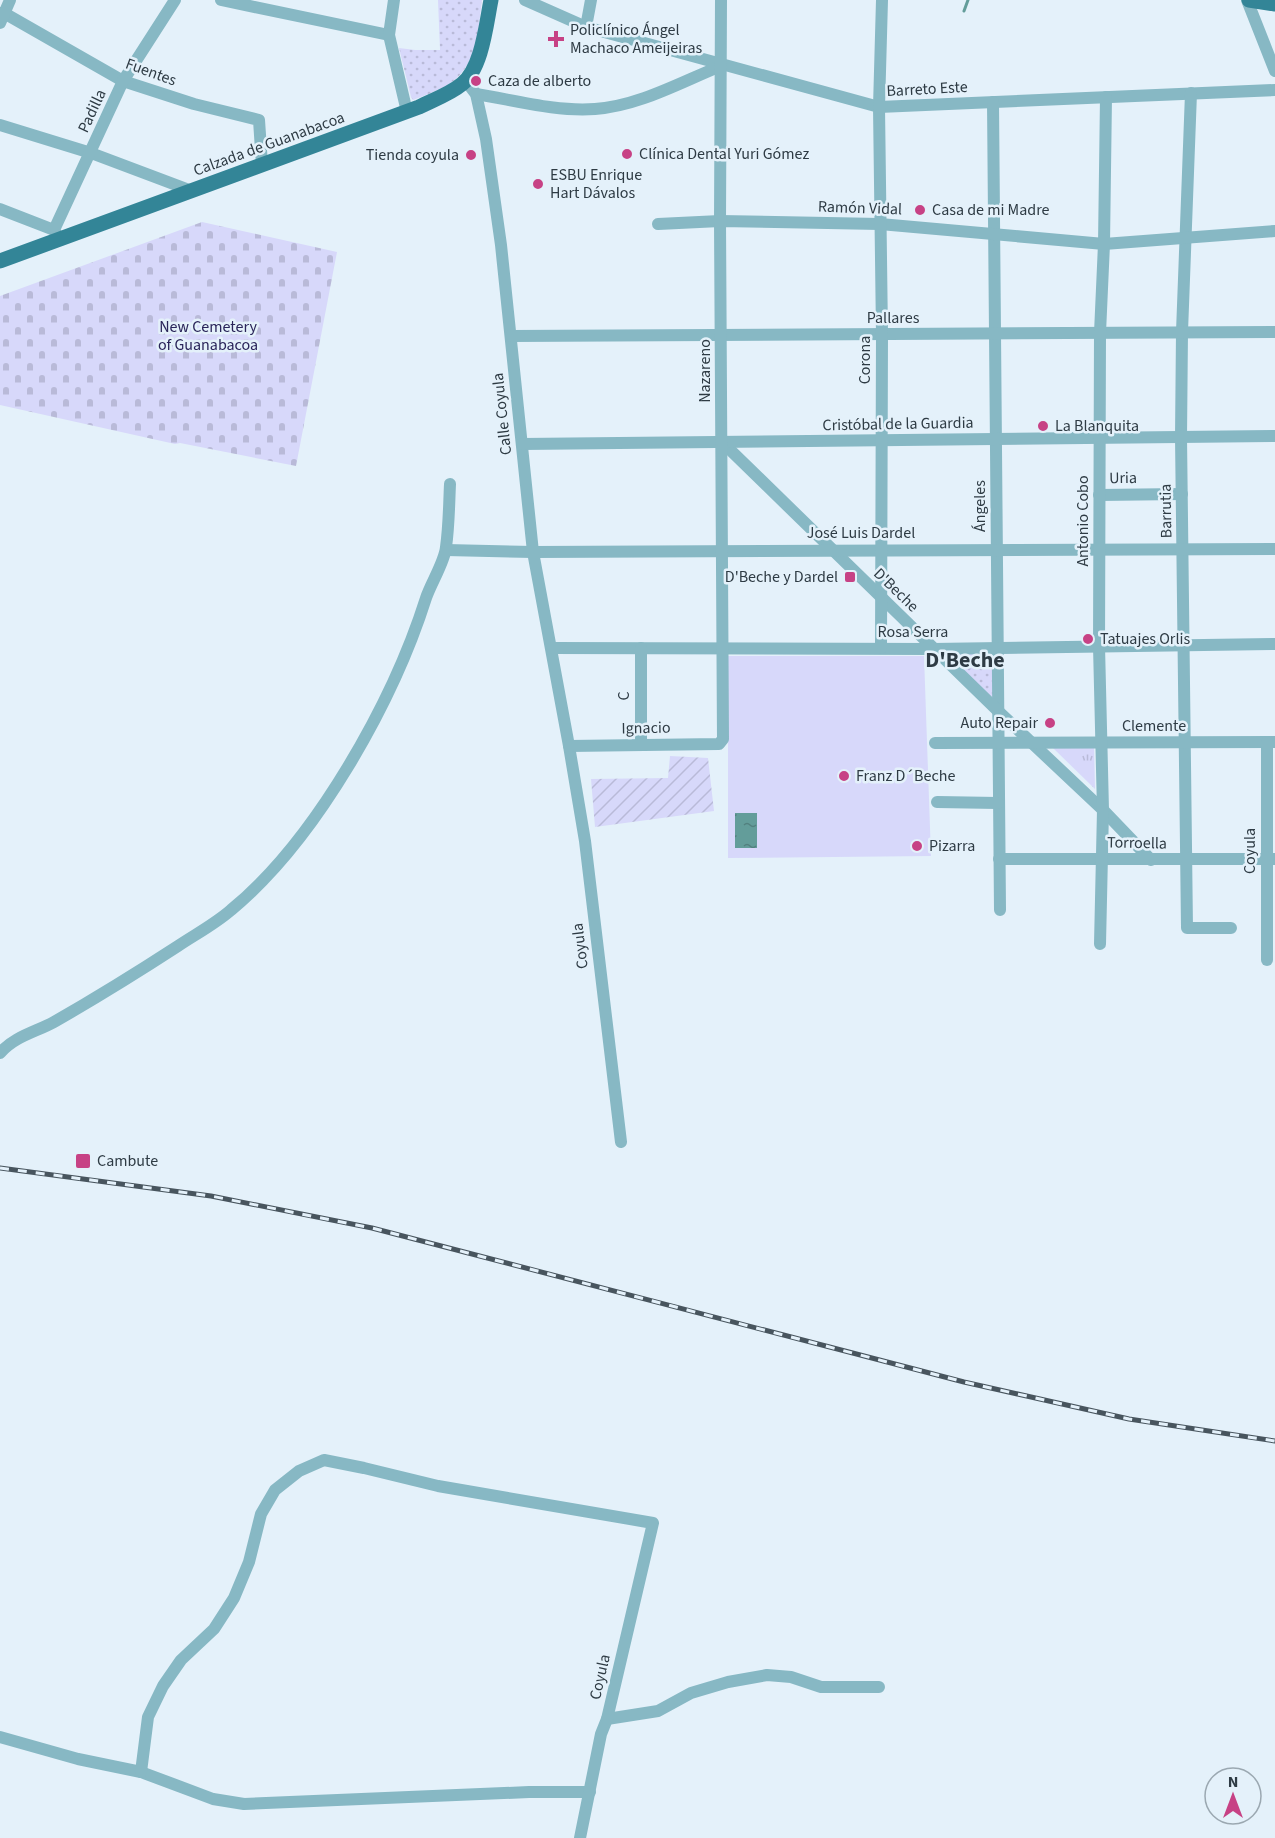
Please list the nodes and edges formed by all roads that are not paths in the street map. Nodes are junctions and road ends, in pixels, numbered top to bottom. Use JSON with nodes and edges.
{"nodes":[{"id":1,"x":10,"y":0,"type":"edge"},
{"id":2,"x":175,"y":0,"type":"edge"},
{"id":3,"x":221,"y":0,"type":"edge"},
{"id":4,"x":394,"y":0,"type":"edge"},
{"id":5,"x":491,"y":0,"type":"edge"},
{"id":6,"x":525,"y":0,"type":"edge"},
{"id":7,"x":591,"y":0,"type":"edge"},
{"id":8,"x":721,"y":0,"type":"edge"},
{"id":9,"x":882,"y":0,"type":"edge"},
{"id":10,"x":1248,"y":0,"type":"edge"},
{"id":11,"x":1275,"y":4,"type":"edge"},
{"id":12,"x":1,"y":16,"type":"edge"},
{"id":13,"x":586,"y":27,"type":"junction"},
{"id":14,"x":389,"y":35,"type":"junction"},
{"id":15,"x":721,"y":66,"type":"junction"},
{"id":16,"x":1275,"y":72,"type":"edge"},
{"id":17,"x":123,"y":81,"type":"junction"},
{"id":18,"x":466,"y":81,"type":"junction"},
{"id":19,"x":1275,"y":90,"type":"edge"},
{"id":20,"x":1191,"y":93,"type":"junction"},
{"id":21,"x":476,"y":94,"type":"junction"},
{"id":22,"x":1106,"y":97,"type":"junction"},
{"id":23,"x":993,"y":102,"type":"junction"},
{"id":24,"x":879,"y":107,"type":"junction"},
{"id":25,"x":407,"y":112,"type":"junction"},
{"id":26,"x":0,"y":125,"type":"edge"},
{"id":27,"x":91,"y":153,"type":"junction"},
{"id":28,"x":262,"y":165,"type":"junction"},
{"id":29,"x":192,"y":191,"type":"junction"},
{"id":30,"x":0,"y":209,"type":"edge"},
{"id":31,"x":720,"y":221,"type":"junction"},
{"id":32,"x":658,"y":224,"type":"dead end"},
{"id":33,"x":880,"y":224,"type":"junction"},
{"id":34,"x":1275,"y":231,"type":"edge"},
{"id":35,"x":57,"y":235,"type":"junction"},
{"id":36,"x":995,"y":235,"type":"junction"},
{"id":37,"x":1187,"y":240,"type":"junction"},
{"id":38,"x":1104,"y":244,"type":"junction"},
{"id":39,"x":0,"y":261,"type":"edge"},
{"id":40,"x":1275,"y":332,"type":"edge"},
{"id":41,"x":996,"y":333,"type":"junction"},
{"id":42,"x":1100,"y":333,"type":"junction"},
{"id":43,"x":1182,"y":333,"type":"junction"},
{"id":44,"x":882,"y":334,"type":"junction"},
{"id":45,"x":721,"y":335,"type":"junction"},
{"id":46,"x":511,"y":336,"type":"junction"},
{"id":47,"x":1275,"y":436,"type":"edge"},
{"id":48,"x":1181,"y":437,"type":"junction"},
{"id":49,"x":1100,"y":438,"type":"junction"},
{"id":50,"x":996,"y":439,"type":"junction"},
{"id":51,"x":880,"y":441,"type":"junction"},
{"id":52,"x":722,"y":442,"type":"junction"},
{"id":53,"x":522,"y":444,"type":"junction"},
{"id":54,"x":450,"y":484,"type":"dead end"},
{"id":55,"x":1182,"y":494,"type":"junction"},
{"id":56,"x":1099,"y":495,"type":"junction"},
{"id":57,"x":1182,"y":548,"type":"junction"},
{"id":58,"x":996,"y":549,"type":"junction"},
{"id":59,"x":1101,"y":549,"type":"junction"},
{"id":60,"x":1275,"y":549,"type":"edge"},
{"id":61,"x":446,"y":550,"type":"junction"},
{"id":62,"x":721,"y":550,"type":"junction"},
{"id":63,"x":831,"y":550,"type":"junction"},
{"id":64,"x":881,"y":550,"type":"junction"},
{"id":65,"x":533,"y":552,"type":"junction"},
{"id":66,"x":881,"y":598,"type":"junction"},
{"id":67,"x":1275,"y":644,"type":"edge"},
{"id":68,"x":1183,"y":645,"type":"junction"},
{"id":69,"x":1099,"y":646,"type":"junction"},
{"id":70,"x":552,"y":648,"type":"junction"},
{"id":71,"x":641,"y":648,"type":"junction"},
{"id":72,"x":722,"y":648,"type":"junction"},
{"id":73,"x":881,"y":648,"type":"junction"},
{"id":74,"x":933,"y":648,"type":"junction"},
{"id":75,"x":997,"y":648,"type":"junction"},
{"id":76,"x":997,"y":710,"type":"junction"},
{"id":77,"x":722,"y":742,"type":"joint"},
{"id":78,"x":997,"y":742,"type":"junction"},
{"id":79,"x":1032,"y":742,"type":"junction"},
{"id":80,"x":1102,"y":742,"type":"junction"},
{"id":81,"x":1184,"y":742,"type":"junction"},
{"id":82,"x":1271,"y":742,"type":"edge"},
{"id":83,"x":935,"y":743,"type":"dead end"},
{"id":84,"x":641,"y":745,"type":"junction"},
{"id":85,"x":569,"y":746,"type":"junction"},
{"id":86,"x":938,"y":802,"type":"dead end"},
{"id":87,"x":998,"y":803,"type":"junction"},
{"id":88,"x":1103,"y":810,"type":"junction"},
{"id":89,"x":1102,"y":859,"type":"junction"},
{"id":90,"x":1271,"y":859,"type":"edge"},
{"id":91,"x":999,"y":860,"type":"junction"},
{"id":92,"x":1151,"y":860,"type":"junction"},
{"id":93,"x":1186,"y":861,"type":"junction"},
{"id":94,"x":999,"y":910,"type":"dead end"},
{"id":95,"x":1231,"y":928,"type":"dead end"},
{"id":96,"x":1100,"y":944,"type":"dead end"},
{"id":97,"x":1267,"y":960,"type":"dead end"},
{"id":98,"x":0,"y":1053,"type":"edge"},
{"id":99,"x":621,"y":1142,"type":"dead end"},
{"id":100,"x":879,"y":1687,"type":"dead end"},
{"id":101,"x":607,"y":1719,"type":"junction"},
{"id":102,"x":0,"y":1737,"type":"edge"},
{"id":103,"x":141,"y":1772,"type":"junction"},
{"id":104,"x":590,"y":1792,"type":"junction"},
{"id":105,"x":580,"y":1838,"type":"edge"}],
"edges":[{"from":1,"to":12,"type":"street"},
{"from":2,"to":17,"type":"street","name":"Padilla"},
{"from":3,"to":14,"type":"street"},
{"from":4,"to":14,"type":"street"},
{"from":5,"to":18,"type":"main road"},
{"from":6,"to":13,"type":"street","name":"Barreto Este"},
{"from":7,"to":13,"type":"street"},
{"from":8,"to":15,"type":"street","name":"Nazareno"},
{"from":9,"to":24,"type":"street","name":"Corona"},
{"from":10,"to":11,"type":"main road"},
{"from":10,"to":16,"type":"street"},
{"from":12,"to":17,"type":"street","name":"Fuentes"},
{"from":13,"to":15,"type":"street","name":"Barreto Este"},
{"from":14,"to":25,"type":"street"},
{"from":15,"to":21,"type":"street"},
{"from":15,"to":24,"type":"street","name":"Barreto Este"},
{"from":15,"to":31,"type":"street","name":"Nazareno"},
{"from":17,"to":27,"type":"street","name":"Padilla"},
{"from":17,"to":28,"type":"street","name":"Fuentes"},
{"from":18,"to":21,"type":"street","name":"Calle Coyula"},
{"from":18,"to":25,"type":"main road","name":"Calzada de Guanabacoa"},
{"from":19,"to":20,"type":"street","name":"Barreto Este"},
{"from":20,"to":22,"type":"street","name":"Barreto Este"},
{"from":20,"to":37,"type":"street","name":"Barrutia"},
{"from":21,"to":46,"type":"street","name":"Calle Coyula"},
{"from":22,"to":23,"type":"street","name":"Barreto Este"},
{"from":22,"to":38,"type":"street","name":"Antonio Cobo"},
{"from":23,"to":24,"type":"street","name":"Barreto Este"},
{"from":23,"to":36,"type":"street","name":"Ángeles"},
{"from":24,"to":33,"type":"street","name":"Corona"},
{"from":25,"to":28,"type":"main road","name":"Calzada de Guanabacoa"},
{"from":26,"to":27,"type":"street"},
{"from":27,"to":29,"type":"street"},
{"from":27,"to":35,"type":"street","name":"Padilla"},
{"from":28,"to":29,"type":"main road","name":"Calzada de Guanabacoa"},
{"from":29,"to":35,"type":"main road","name":"Calzada de Guanabacoa"},
{"from":30,"to":35,"type":"street"},
{"from":31,"to":32,"type":"street","name":"Ramón Vidal"},
{"from":31,"to":33,"type":"street","name":"Ramón Vidal"},
{"from":31,"to":45,"type":"street","name":"Nazareno"},
{"from":33,"to":36,"type":"street","name":"Ramón Vidal"},
{"from":33,"to":44,"type":"street","name":"Corona"},
{"from":34,"to":37,"type":"street","name":"Ramón Vidal"},
{"from":35,"to":39,"type":"main road","name":"Calzada de Guanabacoa"},
{"from":36,"to":38,"type":"street","name":"Ramón Vidal"},
{"from":36,"to":41,"type":"street","name":"Ángeles"},
{"from":37,"to":38,"type":"street","name":"Ramón Vidal"},
{"from":37,"to":43,"type":"street","name":"Barrutia"},
{"from":38,"to":42,"type":"street","name":"Antonio Cobo"},
{"from":40,"to":43,"type":"street","name":"Pallares"},
{"from":41,"to":42,"type":"street","name":"Pallares"},
{"from":41,"to":44,"type":"street","name":"Pallares"},
{"from":41,"to":50,"type":"street","name":"Ángeles"},
{"from":42,"to":43,"type":"street","name":"Pallares"},
{"from":42,"to":49,"type":"street","name":"Antonio Cobo"},
{"from":43,"to":48,"type":"street","name":"Barrutia"},
{"from":44,"to":45,"type":"street","name":"Pallares"},
{"from":44,"to":51,"type":"street","name":"Corona"},
{"from":45,"to":46,"type":"street","name":"Pallares"},
{"from":45,"to":52,"type":"street","name":"Nazareno"},
{"from":46,"to":53,"type":"street","name":"Calle Coyula"},
{"from":47,"to":48,"type":"street","name":"Cristóbal de la Guardia"},
{"from":48,"to":49,"type":"street","name":"Cristóbal de la Guardia"},
{"from":48,"to":55,"type":"street","name":"Barrutia"},
{"from":49,"to":50,"type":"street","name":"Cristóbal de la Guardia"},
{"from":49,"to":56,"type":"street","name":"Antonio Cobo"},
{"from":50,"to":51,"type":"street","name":"Cristóbal de la Guardia"},
{"from":50,"to":58,"type":"street","name":"Ángeles"},
{"from":51,"to":52,"type":"street","name":"Cristóbal de la Guardia"},
{"from":51,"to":64,"type":"street","name":"Corona"},
{"from":52,"to":53,"type":"street","name":"Cristóbal de la Guardia"},
{"from":52,"to":62,"type":"street","name":"Nazareno"},
{"from":52,"to":63,"type":"street","name":"D'Beche"},
{"from":53,"to":65,"type":"street","name":"Calle Coyula"},
{"from":54,"to":61,"type":"street"},
{"from":55,"to":56,"type":"street","name":"Uria"},
{"from":55,"to":57,"type":"street","name":"Barrutia"},
{"from":56,"to":59,"type":"street","name":"Antonio Cobo"},
{"from":57,"to":59,"type":"street","name":"José Luis Dardel"},
{"from":57,"to":60,"type":"street","name":"José Luis Dardel"},
{"from":57,"to":68,"type":"street","name":"Barrutia"},
{"from":58,"to":59,"type":"street","name":"José Luis Dardel"},
{"from":58,"to":64,"type":"street","name":"José Luis Dardel"},
{"from":58,"to":75,"type":"street","name":"Ángeles"},
{"from":59,"to":69,"type":"street","name":"Antonio Cobo"},
{"from":61,"to":65,"type":"street","name":"José Luis Dardel"},
{"from":61,"to":98,"type":"street"},
{"from":62,"to":63,"type":"street","name":"José Luis Dardel"},
{"from":62,"to":65,"type":"street","name":"José Luis Dardel"},
{"from":62,"to":72,"type":"street","name":"Nazareno"},
{"from":63,"to":64,"type":"street","name":"José Luis Dardel"},
{"from":63,"to":66,"type":"street","name":"D'Beche"},
{"from":64,"to":66,"type":"street","name":"Corona"},
{"from":65,"to":70,"type":"street","name":"Calle Coyula"},
{"from":66,"to":73,"type":"street","name":"Corona"},
{"from":66,"to":74,"type":"street","name":"D'Beche"},
{"from":67,"to":68,"type":"street","name":"Rosa Serra"},
{"from":68,"to":69,"type":"street","name":"Rosa Serra"},
{"from":68,"to":81,"type":"street","name":"Barrutia"},
{"from":69,"to":75,"type":"street","name":"Rosa Serra"},
{"from":69,"to":80,"type":"street","name":"Antonio Cobo"},
{"from":70,"to":71,"type":"street","name":"Rosa Serra"},
{"from":70,"to":85,"type":"street","name":"Calle Coyula"},
{"from":71,"to":72,"type":"street","name":"Rosa Serra"},
{"from":71,"to":84,"type":"street","name":"C"},
{"from":72,"to":73,"type":"street","name":"Rosa Serra"},
{"from":72,"to":77,"type":"street","name":"Nazareno"},
{"from":73,"to":74,"type":"street","name":"Rosa Serra"},
{"from":74,"to":75,"type":"street","name":"Rosa Serra"},
{"from":74,"to":76,"type":"street","name":"D'Beche"},
{"from":75,"to":76,"type":"street","name":"Ángeles"},
{"from":76,"to":78,"type":"street","name":"Ángeles"},
{"from":76,"to":79,"type":"street","name":"D'Beche"},
{"from":77,"to":84,"type":"street","name":"Ignacio"},
{"from":78,"to":79,"type":"street","name":"Clemente"},
{"from":78,"to":83,"type":"street","name":"Clemente"},
{"from":78,"to":87,"type":"street","name":"Ángeles"},
{"from":79,"to":80,"type":"street","name":"Clemente"},
{"from":79,"to":88,"type":"street","name":"D'Beche"},
{"from":80,"to":81,"type":"street","name":"Clemente"},
{"from":80,"to":88,"type":"street","name":"Antonio Cobo"},
{"from":81,"to":82,"type":"street","name":"Clemente"},
{"from":81,"to":93,"type":"street","name":"Barrutia"},
{"from":82,"to":90,"type":"street","name":"Coyula"},
{"from":84,"to":85,"type":"street","name":"Ignacio"},
{"from":85,"to":99,"type":"street","name":"Coyula"},
{"from":86,"to":87,"type":"street"},
{"from":87,"to":91,"type":"street","name":"Ángeles"},
{"from":88,"to":89,"type":"street","name":"Antonio Cobo"},
{"from":88,"to":92,"type":"street","name":"D'Beche"},
{"from":89,"to":91,"type":"street","name":"Torroella"},
{"from":89,"to":92,"type":"street","name":"Torroella"},
{"from":89,"to":96,"type":"street","name":"Antonio Cobo"},
{"from":90,"to":93,"type":"street","name":"Torroella"},
{"from":90,"to":97,"type":"street","name":"Coyula"},
{"from":91,"to":94,"type":"street","name":"Ángeles"},
{"from":92,"to":93,"type":"street","name":"Torroella"},
{"from":93,"to":95,"type":"street","name":"Barrutia"},
{"from":100,"to":101,"type":"street"},
{"from":101,"to":103,"type":"street","name":"Coyula"},
{"from":101,"to":104,"type":"street","name":"Coyula"},
{"from":102,"to":103,"type":"street"},
{"from":103,"to":104,"type":"street"},
{"from":104,"to":105,"type":"street","name":"Coyula"}]}
